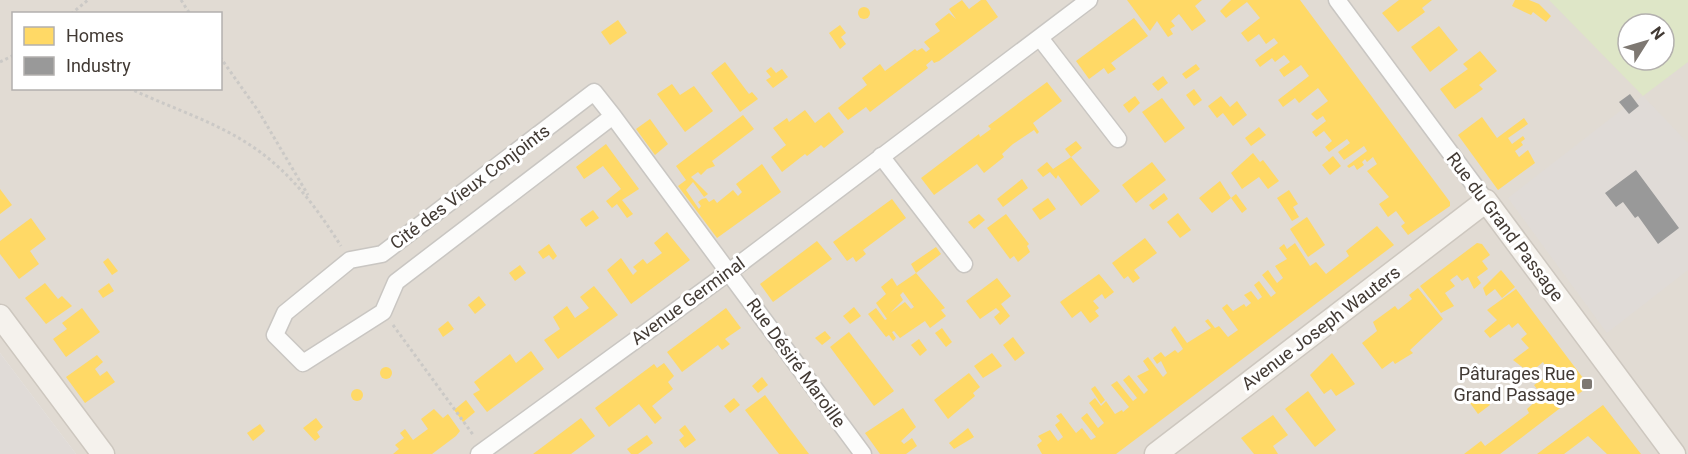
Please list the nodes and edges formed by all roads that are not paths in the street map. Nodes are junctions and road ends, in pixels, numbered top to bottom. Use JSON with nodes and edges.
{"nodes":[{"id":1,"x":1089,"y":0,"type":"edge"},
{"id":2,"x":1337,"y":0,"type":"edge"},
{"id":3,"x":1040,"y":38,"type":"junction"},
{"id":4,"x":613,"y":116,"type":"junction"},
{"id":5,"x":1118,"y":139,"type":"dead end"},
{"id":6,"x":880,"y":156,"type":"junction"},
{"id":7,"x":1486,"y":201,"type":"junction"},
{"id":8,"x":964,"y":264,"type":"dead end"},
{"id":9,"x":729,"y":272,"type":"junction"},
{"id":10,"x":0,"y":316,"type":"edge"},
{"id":11,"x":490,"y":450,"type":"edge"},
{"id":12,"x":103,"y":454,"type":"edge"},
{"id":13,"x":863,"y":454,"type":"edge"},
{"id":14,"x":1156,"y":454,"type":"edge"},
{"id":15,"x":1674,"y":454,"type":"edge"}],
"edges":[{"from":1,"to":3,"type":"street","name":"Avenue Germinal"},
{"from":2,"to":7,"type":"street","name":"Rue du Grand Passage"},
{"from":3,"to":5,"type":"street"},
{"from":3,"to":6,"type":"street","name":"Avenue Germinal"},
{"from":4,"to":4,"type":"street","name":"Cité des Vieux Conjoints"},
{"from":4,"to":9,"type":"street","name":"Cité des Vieux Conjoints"},
{"from":6,"to":8,"type":"street"},
{"from":6,"to":9,"type":"street","name":"Avenue Germinal"},
{"from":7,"to":14,"type":"street","name":"Avenue Joseph Wauters"},
{"from":7,"to":15,"type":"street","name":"Rue du Grand Passage"},
{"from":9,"to":11,"type":"street","name":"Avenue Germinal"},
{"from":9,"to":13,"type":"street","name":"Rue Désiré Maroille"},
{"from":10,"to":12,"type":"street"}]}
